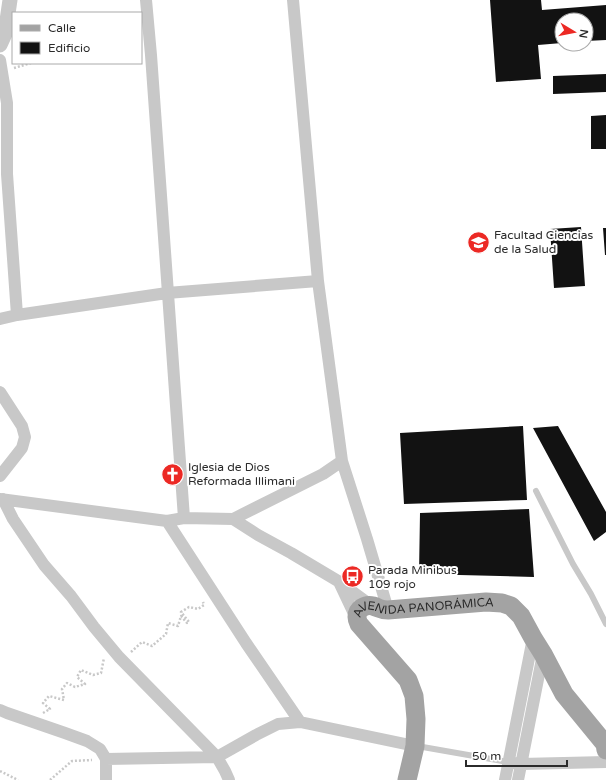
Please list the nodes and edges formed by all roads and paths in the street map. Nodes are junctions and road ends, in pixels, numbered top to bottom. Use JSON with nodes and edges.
{"nodes":[{"id":1,"x":10,"y":0,"type":"edge"},
{"id":2,"x":146,"y":0,"type":"edge"},
{"id":3,"x":293,"y":0,"type":"edge"},
{"id":4,"x":0,"y":45,"type":"edge"},
{"id":5,"x":21,"y":64,"type":"edge"},
{"id":6,"x":1,"y":66,"type":"edge"},
{"id":7,"x":3,"y":176,"type":"edge"},
{"id":8,"x":318,"y":280,"type":"junction"},
{"id":9,"x":168,"y":293,"type":"junction"},
{"id":10,"x":17,"y":315,"type":"junction"},
{"id":11,"x":0,"y":319,"type":"edge"},
{"id":12,"x":0,"y":392,"type":"edge"},
{"id":13,"x":342,"y":461,"type":"junction"},
{"id":14,"x":0,"y":476,"type":"edge"},
{"id":15,"x":536,"y":490,"type":"dead end"},
{"id":16,"x":1,"y":499,"type":"edge"},
{"id":17,"x":184,"y":518,"type":"junction"},
{"id":18,"x":233,"y":519,"type":"junction"},
{"id":19,"x":167,"y":521,"type":"junction"},
{"id":20,"x":338,"y":581,"type":"junction"},
{"id":21,"x":216,"y":597,"type":"junction"},
{"id":22,"x":380,"y":608,"type":"junction"},
{"id":23,"x":359,"y":624,"type":"junction"},
{"id":24,"x":606,"y":624,"type":"edge"},
{"id":25,"x":533,"y":638,"type":"junction"},
{"id":26,"x":543,"y":654,"type":"junction"},
{"id":27,"x":119,"y":657,"type":"junction"},
{"id":28,"x":0,"y":710,"type":"edge"},
{"id":29,"x":22,"y":718,"type":"junction"},
{"id":30,"x":300,"y":722,"type":"junction"},
{"id":31,"x":415,"y":746,"type":"junction"},
{"id":32,"x":606,"y":746,"type":"edge"},
{"id":33,"x":217,"y":757,"type":"junction"},
{"id":34,"x":106,"y":759,"type":"junction"},
{"id":35,"x":508,"y":762,"type":"junction"},
{"id":36,"x":606,"y":762,"type":"edge"},
{"id":37,"x":521,"y":764,"type":"junction"},
{"id":38,"x":0,"y":771,"type":"edge"},
{"id":39,"x":18,"y":780,"type":"edge"},
{"id":40,"x":50,"y":780,"type":"edge"},
{"id":41,"x":106,"y":780,"type":"edge"},
{"id":42,"x":229,"y":780,"type":"edge"},
{"id":43,"x":407,"y":780,"type":"edge"},
{"id":44,"x":505,"y":780,"type":"edge"},
{"id":45,"x":518,"y":780,"type":"edge"}],
"edges":[{"from":1,"to":4,"type":"street"},
{"from":2,"to":9,"type":"street"},
{"from":3,"to":8,"type":"street"},
{"from":5,"to":6,"type":"path"},
{"from":6,"to":7,"type":"street"},
{"from":7,"to":10,"type":"street"},
{"from":8,"to":9,"type":"street"},
{"from":8,"to":13,"type":"street"},
{"from":9,"to":10,"type":"street"},
{"from":9,"to":17,"type":"street"},
{"from":10,"to":11,"type":"street"},
{"from":12,"to":14,"type":"street"},
{"from":13,"to":18,"type":"street"},
{"from":13,"to":22,"type":"street"},
{"from":15,"to":24,"type":"lane"},
{"from":16,"to":19,"type":"street"},
{"from":16,"to":27,"type":"street"},
{"from":17,"to":18,"type":"street"},
{"from":17,"to":19,"type":"street"},
{"from":18,"to":20,"type":"street"},
{"from":19,"to":21,"type":"street"},
{"from":20,"to":22,"type":"street"},
{"from":20,"to":23,"type":"street"},
{"from":21,"to":27,"type":"path"},
{"from":21,"to":30,"type":"street"},
{"from":22,"to":23,"type":"main road","name":"AVENIDA PANORÁMICA"},
{"from":22,"to":25,"type":"main road","name":"AVENIDA PANORÁMICA"},
{"from":23,"to":31,"type":"main road","name":"AVENIDA PANORÁMICA"},
{"from":25,"to":26,"type":"main road","name":"AVENIDA PANORÁMICA"},
{"from":25,"to":35,"type":"street"},
{"from":26,"to":32,"type":"main road","name":"AVENIDA PANORÁMICA"},
{"from":26,"to":37,"type":"street"},
{"from":27,"to":29,"type":"path"},
{"from":27,"to":33,"type":"street"},
{"from":28,"to":29,"type":"street"},
{"from":29,"to":34,"type":"street"},
{"from":30,"to":31,"type":"street"},
{"from":30,"to":33,"type":"street"},
{"from":31,"to":35,"type":"lane"},
{"from":31,"to":43,"type":"main road","name":"AVENIDA PANORÁMICA"},
{"from":33,"to":34,"type":"street"},
{"from":33,"to":42,"type":"street"},
{"from":34,"to":40,"type":"path"},
{"from":34,"to":41,"type":"street"},
{"from":35,"to":37,"type":"street"},
{"from":35,"to":44,"type":"street"},
{"from":36,"to":37,"type":"street"},
{"from":37,"to":45,"type":"street"},
{"from":38,"to":39,"type":"path"}]}
